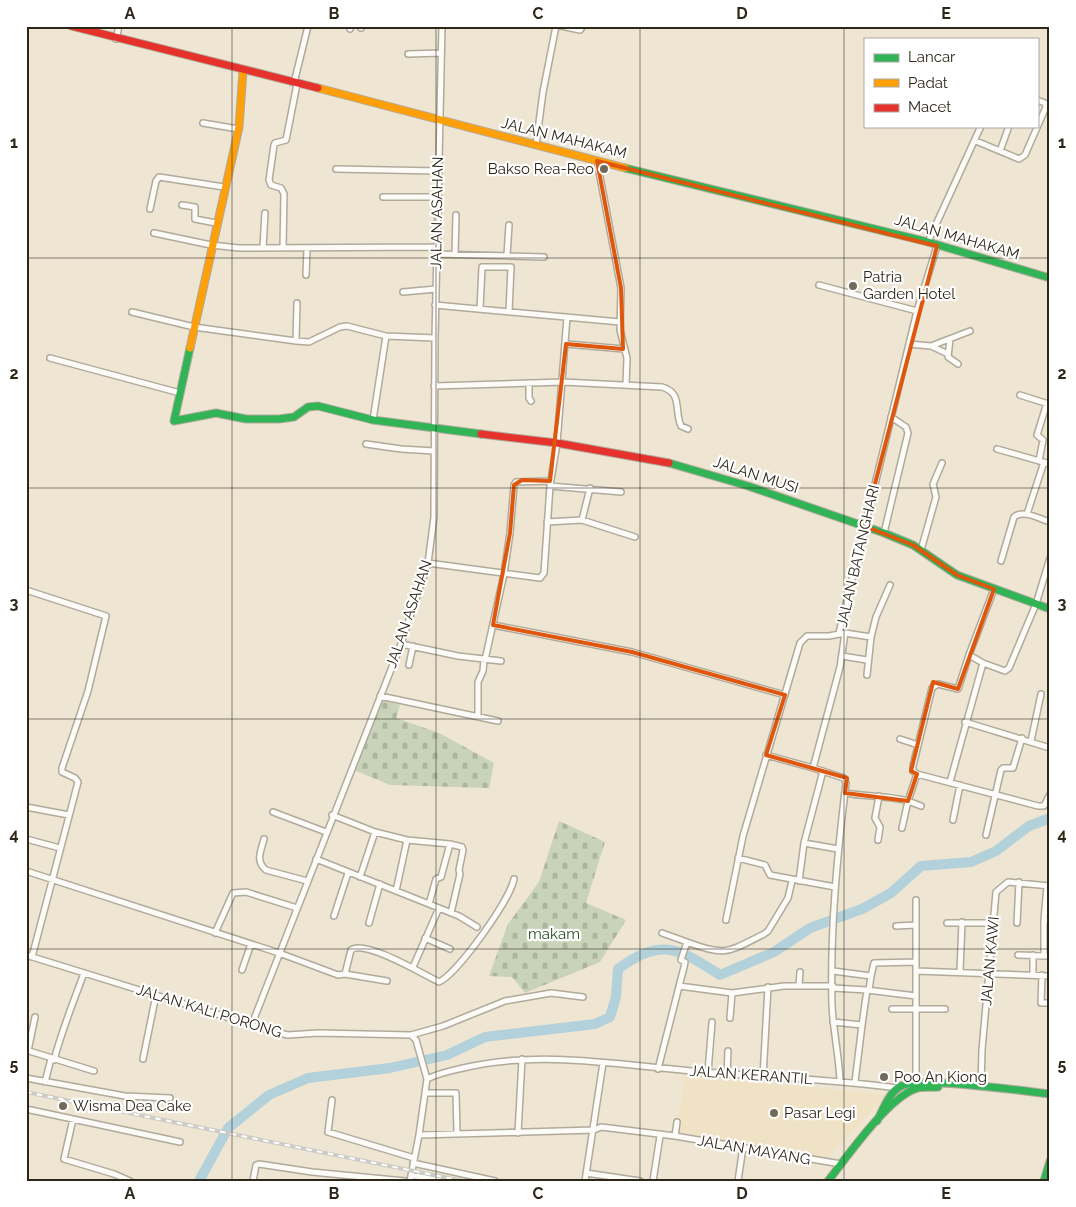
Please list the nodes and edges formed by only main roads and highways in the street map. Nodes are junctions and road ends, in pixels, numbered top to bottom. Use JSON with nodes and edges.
{"nodes":[{"id":1,"x":71,"y":26,"type":"edge"},
{"id":2,"x":242,"y":71,"type":"junction"},
{"id":3,"x":1050,"y":278,"type":"edge"},
{"id":4,"x":1050,"y":609,"type":"edge"},
{"id":5,"x":949,"y":1085,"type":"junction"},
{"id":6,"x":1050,"y":1094,"type":"edge"},
{"id":7,"x":877,"y":1121,"type":"junction"},
{"id":8,"x":1050,"y":1162,"type":"edge"},
{"id":9,"x":828,"y":1181,"type":"edge"},
{"id":10,"x":1044,"y":1181,"type":"edge"}],
"edges":[{"from":1,"to":2,"type":"main road","name":"JALAN MAHAKAM"},
{"from":2,"to":3,"type":"main road","name":"JALAN MAHAKAM"},
{"from":2,"to":4,"type":"main road","name":"JALAN MUSI"},
{"from":5,"to":6,"type":"main road"},
{"from":5,"to":7,"type":"main road"},
{"from":5,"to":7,"type":"main road"},
{"from":7,"to":9,"type":"main road"},
{"from":8,"to":10,"type":"main road"}]}
